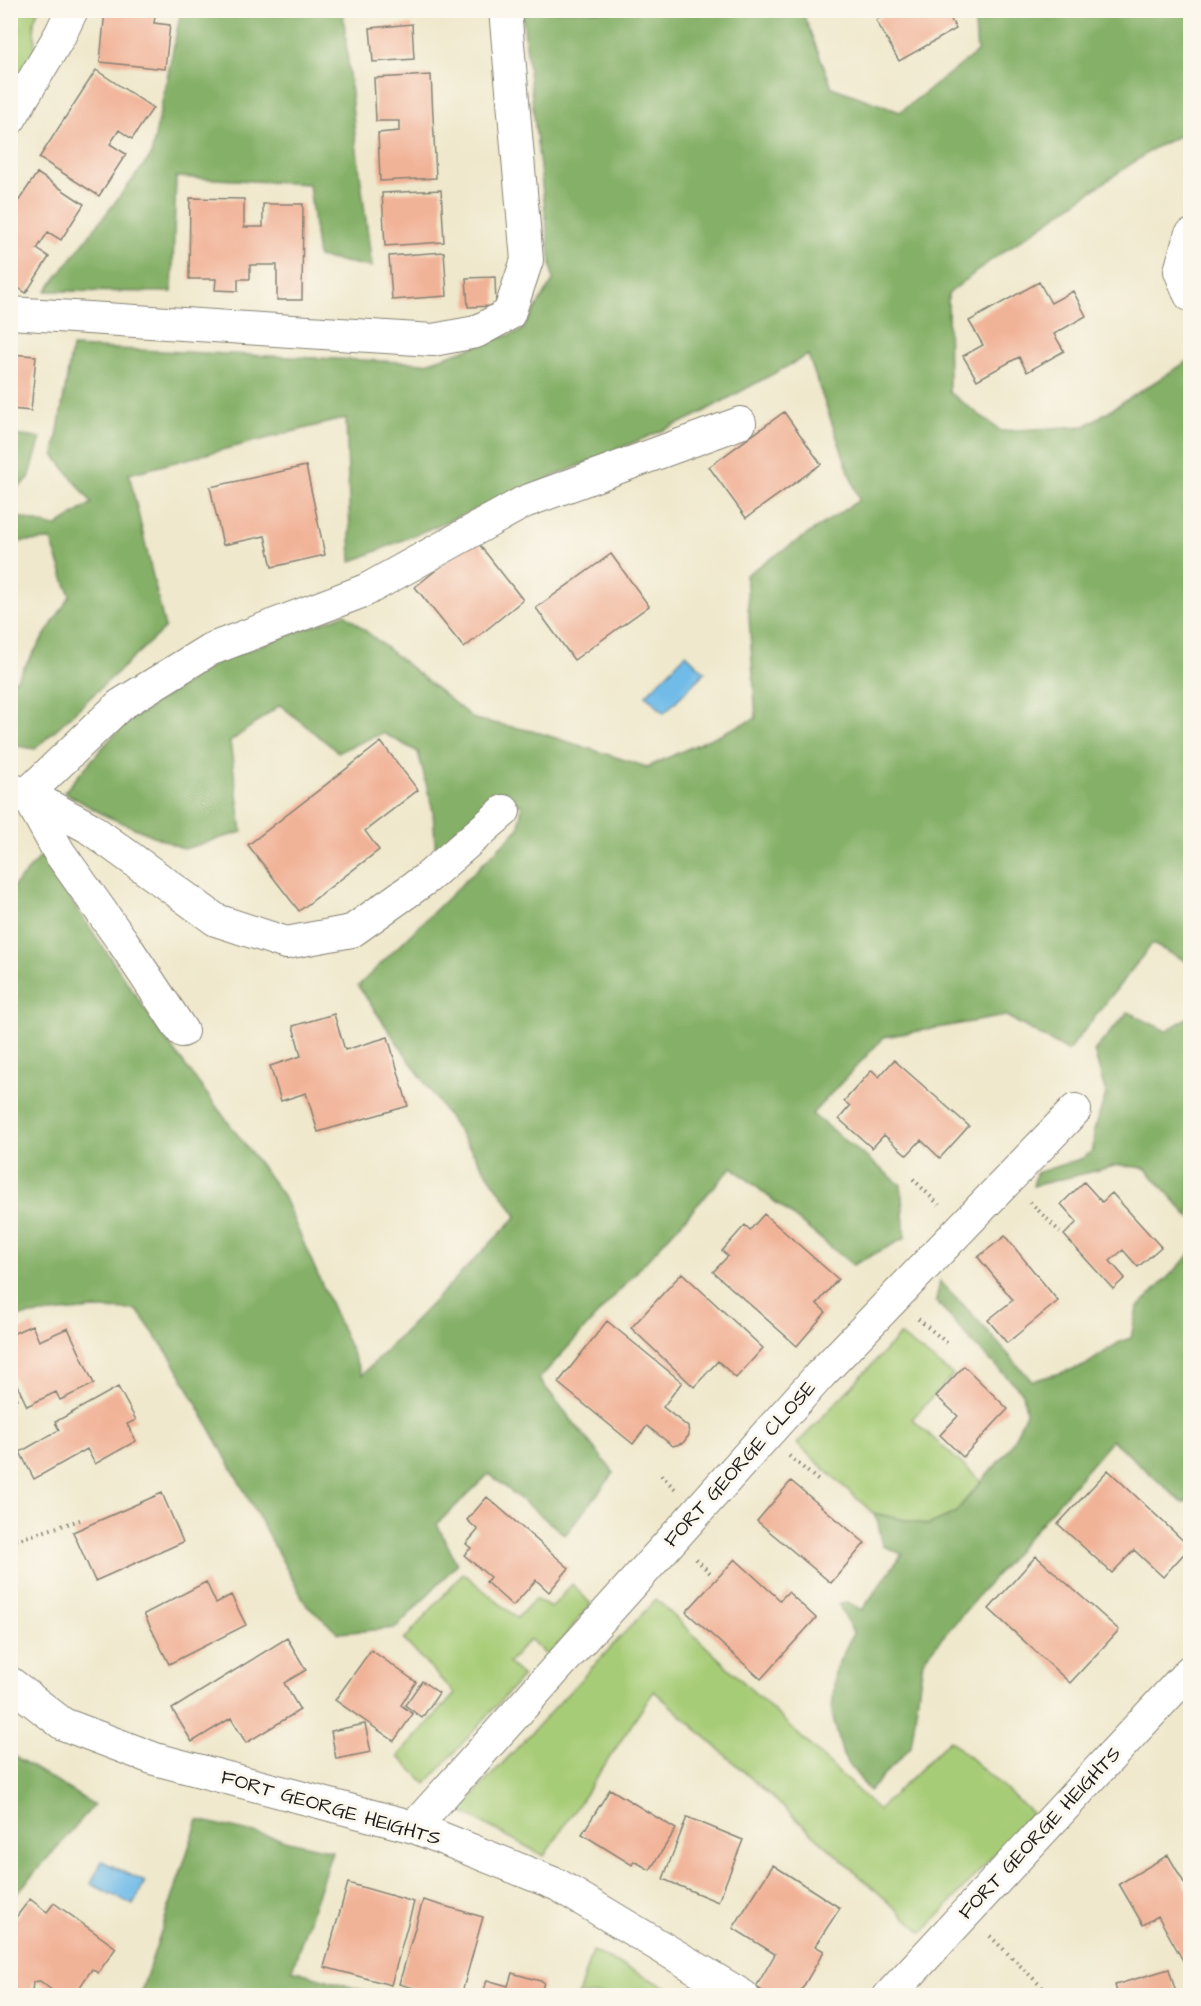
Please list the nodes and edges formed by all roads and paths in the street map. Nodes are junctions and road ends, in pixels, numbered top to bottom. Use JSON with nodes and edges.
{"nodes":[{"id":1,"x":72,"y":10,"type":"edge"},
{"id":2,"x":505,"y":10,"type":"edge"},
{"id":3,"x":10,"y":119,"type":"edge"},
{"id":4,"x":1191,"y":236,"type":"edge"},
{"id":5,"x":1191,"y":295,"type":"edge"},
{"id":6,"x":10,"y":314,"type":"edge"},
{"id":7,"x":740,"y":423,"type":"dead end"},
{"id":8,"x":19,"y":791,"type":"edge"},
{"id":9,"x":504,"y":811,"type":"dead end"},
{"id":10,"x":182,"y":1031,"type":"dead end"},
{"id":11,"x":1075,"y":1110,"type":"dead end"},
{"id":12,"x":1008,"y":1180,"type":"junction"},
{"id":13,"x":1060,"y":1232,"type":"dead end"},
{"id":14,"x":10,"y":1398,"type":"edge"},
{"id":15,"x":18,"y":1398,"type":"dead end"},
{"id":16,"x":80,"y":1520,"type":"dead end"},
{"id":17,"x":10,"y":1542,"type":"edge"},
{"id":18,"x":1191,"y":1671,"type":"edge"},
{"id":19,"x":10,"y":1683,"type":"edge"},
{"id":20,"x":414,"y":1827,"type":"junction"},
{"id":21,"x":965,"y":1913,"type":"junction"},
{"id":22,"x":1046,"y":1991,"type":"dead end"},
{"id":23,"x":742,"y":1995,"type":"edge"},
{"id":24,"x":889,"y":1995,"type":"edge"}],
"edges":[{"from":1,"to":3,"type":"street"},
{"from":2,"to":6,"type":"street"},
{"from":4,"to":5,"type":"street"},
{"from":7,"to":8,"type":"street"},
{"from":8,"to":9,"type":"street"},
{"from":8,"to":10,"type":"street"},
{"from":11,"to":12,"type":"street","name":"FORT GEORGE CLOSE"},
{"from":12,"to":13,"type":"path"},
{"from":12,"to":20,"type":"street","name":"FORT GEORGE CLOSE"},
{"from":14,"to":15,"type":"path"},
{"from":16,"to":17,"type":"path"},
{"from":18,"to":21,"type":"street","name":"FORT GEORGE HEIGHTS"},
{"from":19,"to":20,"type":"street","name":"FORT GEORGE HEIGHTS"},
{"from":20,"to":23,"type":"street","name":"FORT GEORGE HEIGHTS"},
{"from":21,"to":22,"type":"path"},
{"from":21,"to":24,"type":"street","name":"FORT GEORGE HEIGHTS"}]}
